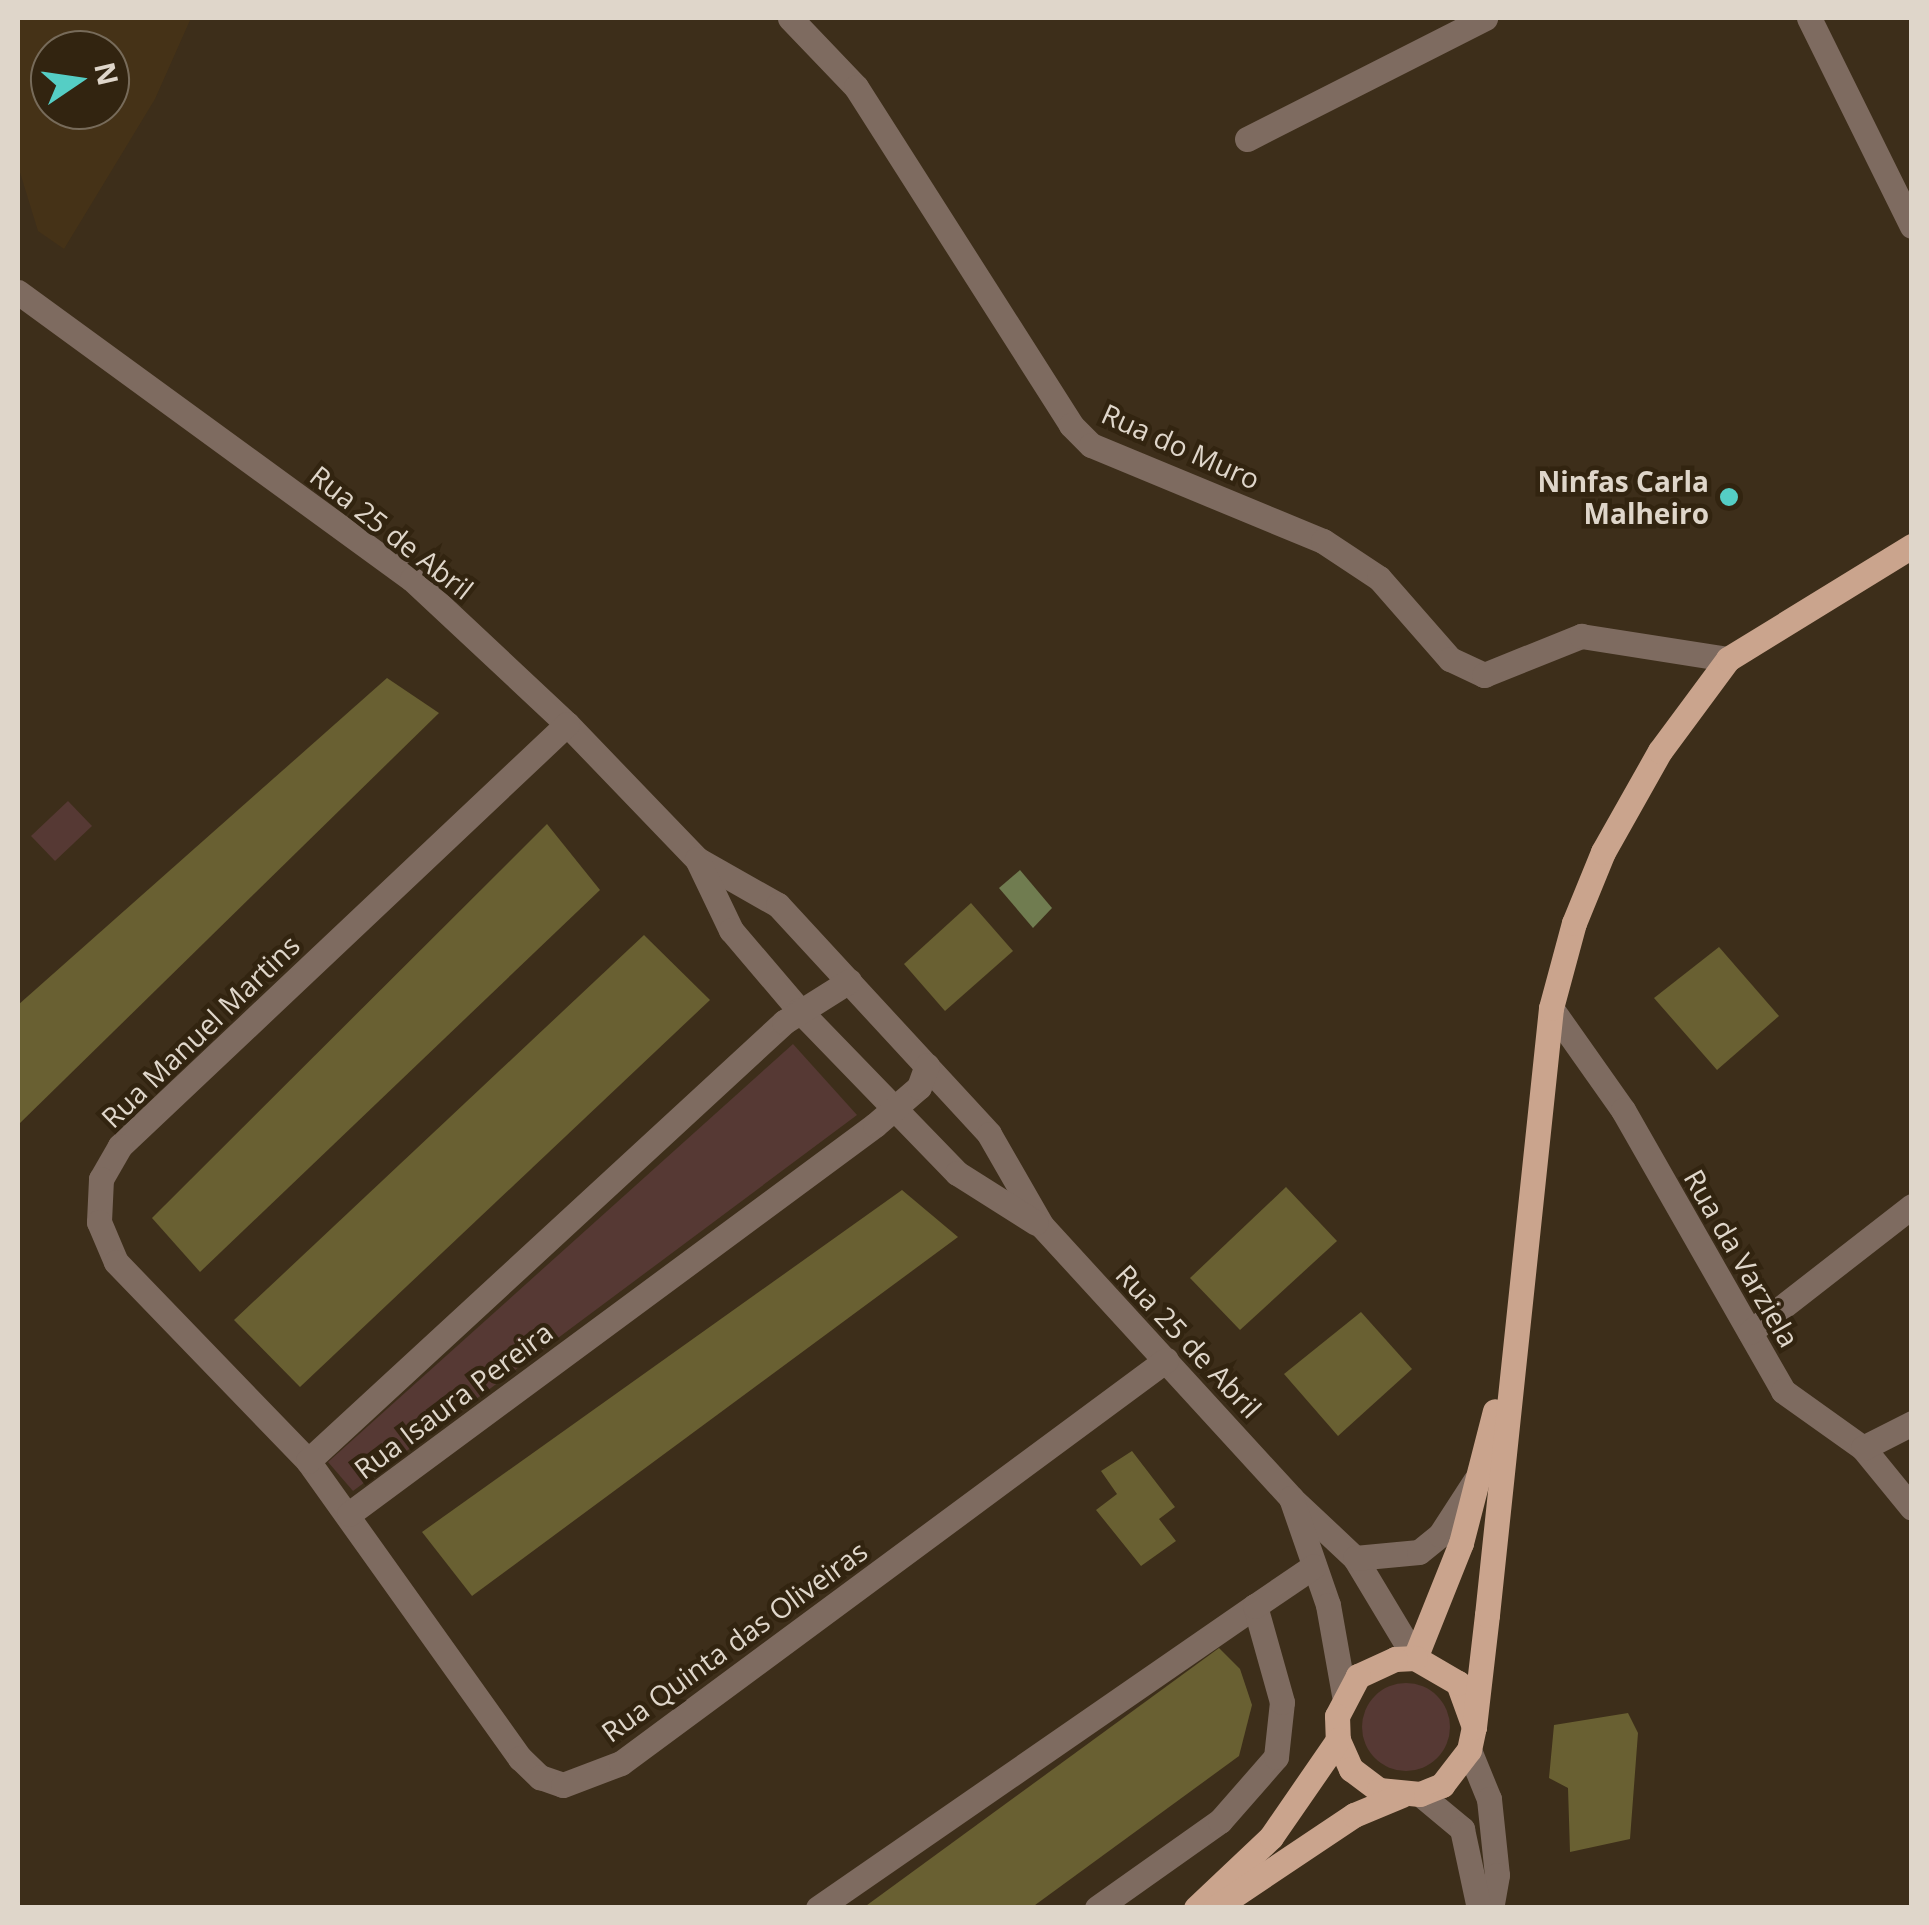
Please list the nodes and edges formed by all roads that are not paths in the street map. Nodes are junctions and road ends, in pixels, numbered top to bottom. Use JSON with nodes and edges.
{"nodes":[{"id":1,"x":790,"y":18,"type":"edge"},
{"id":2,"x":1485,"y":18,"type":"edge"},
{"id":3,"x":1809,"y":18,"type":"edge"},
{"id":4,"x":1246,"y":139,"type":"dead end"},
{"id":5,"x":1912,"y":226,"type":"edge"},
{"id":6,"x":18,"y":292,"type":"edge"},
{"id":7,"x":1912,"y":546,"type":"edge"},
{"id":8,"x":1728,"y":660,"type":"junction"},
{"id":9,"x":567,"y":724,"type":"junction"},
{"id":10,"x":696,"y":858,"type":"junction"},
{"id":11,"x":850,"y":980,"type":"junction"},
{"id":12,"x":1552,"y":1008,"type":"junction"},
{"id":13,"x":800,"y":1010,"type":"junction"},
{"id":14,"x":926,"y":1065,"type":"junction"},
{"id":15,"x":893,"y":1110,"type":"junction"},
{"id":16,"x":1912,"y":1206,"type":"edge"},
{"id":17,"x":1042,"y":1226,"type":"junction"},
{"id":18,"x":1750,"y":1332,"type":"junction"},
{"id":19,"x":1510,"y":1352,"type":"junction"},
{"id":20,"x":1166,"y":1360,"type":"junction"},
{"id":21,"x":1912,"y":1424,"type":"edge"},
{"id":22,"x":1863,"y":1448,"type":"junction"},
{"id":23,"x":308,"y":1460,"type":"junction"},
{"id":24,"x":1478,"y":1477,"type":"junction"},
{"id":25,"x":1291,"y":1498,"type":"junction"},
{"id":26,"x":1912,"y":1508,"type":"edge"},
{"id":27,"x":349,"y":1514,"type":"junction"},
{"id":28,"x":1356,"y":1558,"type":"junction"},
{"id":29,"x":1314,"y":1566,"type":"junction"},
{"id":30,"x":1255,"y":1606,"type":"junction"},
{"id":31,"x":1415,"y":1658,"type":"junction"},
{"id":32,"x":1344,"y":1696,"type":"junction"},
{"id":33,"x":1472,"y":1739,"type":"junction"},
{"id":34,"x":1338,"y":1740,"type":"junction"},
{"id":35,"x":1411,"y":1795,"type":"junction"},
{"id":36,"x":818,"y":1908,"type":"edge"},
{"id":37,"x":1097,"y":1908,"type":"edge"},
{"id":38,"x":1196,"y":1908,"type":"edge"},
{"id":39,"x":1215,"y":1908,"type":"edge"},
{"id":40,"x":1478,"y":1908,"type":"edge"},
{"id":41,"x":1492,"y":1908,"type":"edge"}],
"edges":[{"from":1,"to":8,"type":"street","name":"Rua do Muro"},
{"from":2,"to":4,"type":"street"},
{"from":3,"to":5,"type":"street"},
{"from":6,"to":9,"type":"street","name":"Rua 25 de Abril"},
{"from":7,"to":8,"type":"main road"},
{"from":8,"to":12,"type":"main road"},
{"from":9,"to":10,"type":"street","name":"Rua 25 de Abril"},
{"from":9,"to":23,"type":"street","name":"Rua Manuel Martins"},
{"from":10,"to":11,"type":"street","name":"Rua 25 de Abril"},
{"from":10,"to":13,"type":"street","name":"Rua 25 de Abril"},
{"from":11,"to":13,"type":"street"},
{"from":11,"to":14,"type":"street","name":"Rua 25 de Abril"},
{"from":12,"to":18,"type":"street","name":"Rua da Varziela"},
{"from":12,"to":19,"type":"main road"},
{"from":13,"to":15,"type":"street","name":"Rua 25 de Abril"},
{"from":13,"to":23,"type":"street","name":"Rua Isaura Pereira"},
{"from":14,"to":15,"type":"street"},
{"from":14,"to":17,"type":"street","name":"Rua 25 de Abril"},
{"from":15,"to":17,"type":"street","name":"Rua 25 de Abril"},
{"from":15,"to":27,"type":"street","name":"Rua Isaura Pereira"},
{"from":16,"to":18,"type":"street"},
{"from":17,"to":20,"type":"street","name":"Rua 25 de Abril"},
{"from":18,"to":22,"type":"street","name":"Rua da Varziela"},
{"from":19,"to":24,"type":"main road"},
{"from":19,"to":33,"type":"main road"},
{"from":20,"to":25,"type":"street","name":"Rua 25 de Abril"},
{"from":20,"to":27,"type":"street","name":"Rua Quinta das Oliveiras"},
{"from":21,"to":22,"type":"street"},
{"from":22,"to":26,"type":"street","name":"Rua da Varziela"},
{"from":23,"to":27,"type":"street","name":"Rua Isaura Pereira"},
{"from":24,"to":28,"type":"street"},
{"from":24,"to":31,"type":"main road"},
{"from":25,"to":28,"type":"street","name":"Rua 25 de Abril"},
{"from":25,"to":29,"type":"street"},
{"from":28,"to":31,"type":"street","name":"Rua 25 de Abril"},
{"from":29,"to":30,"type":"street"},
{"from":29,"to":32,"type":"street"},
{"from":30,"to":36,"type":"street"},
{"from":30,"to":37,"type":"street"},
{"from":31,"to":32,"type":"main road"},
{"from":31,"to":33,"type":"main road"},
{"from":32,"to":34,"type":"main road"},
{"from":33,"to":35,"type":"main road"},
{"from":33,"to":41,"type":"street"},
{"from":34,"to":35,"type":"main road"},
{"from":34,"to":38,"type":"main road"},
{"from":35,"to":39,"type":"main road"},
{"from":35,"to":40,"type":"street"}]}
